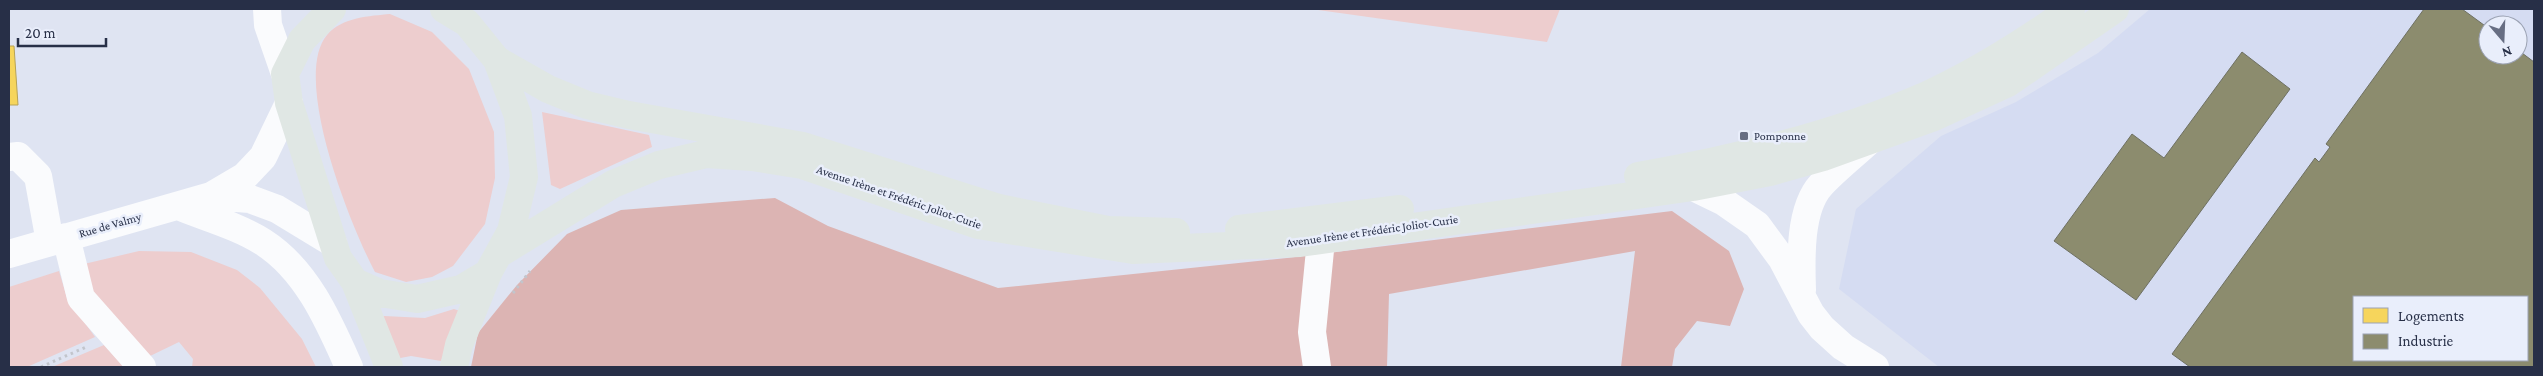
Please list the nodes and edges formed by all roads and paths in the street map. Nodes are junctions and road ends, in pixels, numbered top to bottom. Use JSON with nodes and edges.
{"nodes":[{"id":1,"x":267,"y":9,"type":"edge"},
{"id":2,"x":332,"y":9,"type":"edge"},
{"id":3,"x":444,"y":9,"type":"edge"},
{"id":4,"x":2071,"y":9,"type":"edge"},
{"id":5,"x":2115,"y":9,"type":"edge"},
{"id":6,"x":497,"y":60,"type":"junction"},
{"id":7,"x":285,"y":74,"type":"junction"},
{"id":8,"x":289,"y":103,"type":"junction"},
{"id":9,"x":1870,"y":140,"type":"junction"},
{"id":10,"x":9,"y":157,"type":"edge"},
{"id":11,"x":1692,"y":187,"type":"junction"},
{"id":12,"x":211,"y":196,"type":"junction"},
{"id":13,"x":178,"y":206,"type":"junction"},
{"id":14,"x":58,"y":239,"type":"junction"},
{"id":15,"x":1321,"y":240,"type":"junction"},
{"id":16,"x":333,"y":243,"type":"junction"},
{"id":17,"x":9,"y":254,"type":"edge"},
{"id":18,"x":495,"y":262,"type":"junction"},
{"id":19,"x":355,"y":282,"type":"junction"},
{"id":20,"x":1802,"y":294,"type":"junction"},
{"id":21,"x":114,"y":335,"type":"junction"},
{"id":22,"x":41,"y":367,"type":"edge"},
{"id":23,"x":142,"y":367,"type":"edge"},
{"id":24,"x":349,"y":367,"type":"edge"},
{"id":25,"x":389,"y":367,"type":"edge"},
{"id":26,"x":454,"y":367,"type":"edge"},
{"id":27,"x":1317,"y":367,"type":"edge"},
{"id":28,"x":1875,"y":367,"type":"edge"}],
"edges":[{"from":1,"to":7,"type":"street"},
{"from":2,"to":7,"type":"main road"},
{"from":3,"to":6,"type":"main road"},
{"from":4,"to":6,"type":"main road","name":"Avenue Irène et Frédéric Joliot-Curie"},
{"from":5,"to":9,"type":"main road","name":"Avenue Irène et Frédéric Joliot-Curie"},
{"from":6,"to":18,"type":"main road"},
{"from":7,"to":8,"type":"main road"},
{"from":8,"to":12,"type":"street"},
{"from":8,"to":16,"type":"main road"},
{"from":9,"to":11,"type":"main road","name":"Avenue Irène et Frédéric Joliot-Curie"},
{"from":9,"to":20,"type":"street"},
{"from":10,"to":14,"type":"street"},
{"from":11,"to":15,"type":"main road","name":"Avenue Irène et Frédéric Joliot-Curie"},
{"from":11,"to":20,"type":"street"},
{"from":12,"to":13,"type":"street","name":"Rue de Valmy"},
{"from":12,"to":16,"type":"street"},
{"from":13,"to":14,"type":"street","name":"Rue de Valmy"},
{"from":13,"to":24,"type":"street"},
{"from":14,"to":17,"type":"street","name":"Rue de Valmy"},
{"from":14,"to":21,"type":"street"},
{"from":15,"to":18,"type":"main road","name":"Avenue Irène et Frédéric Joliot-Curie"},
{"from":15,"to":27,"type":"street"},
{"from":16,"to":19,"type":"main road"},
{"from":18,"to":19,"type":"main road","name":"Avenue Irène et Frédéric Joliot-Curie"},
{"from":18,"to":26,"type":"main road"},
{"from":19,"to":25,"type":"main road"},
{"from":20,"to":28,"type":"street"},
{"from":21,"to":22,"type":"path"},
{"from":21,"to":23,"type":"street"}]}
